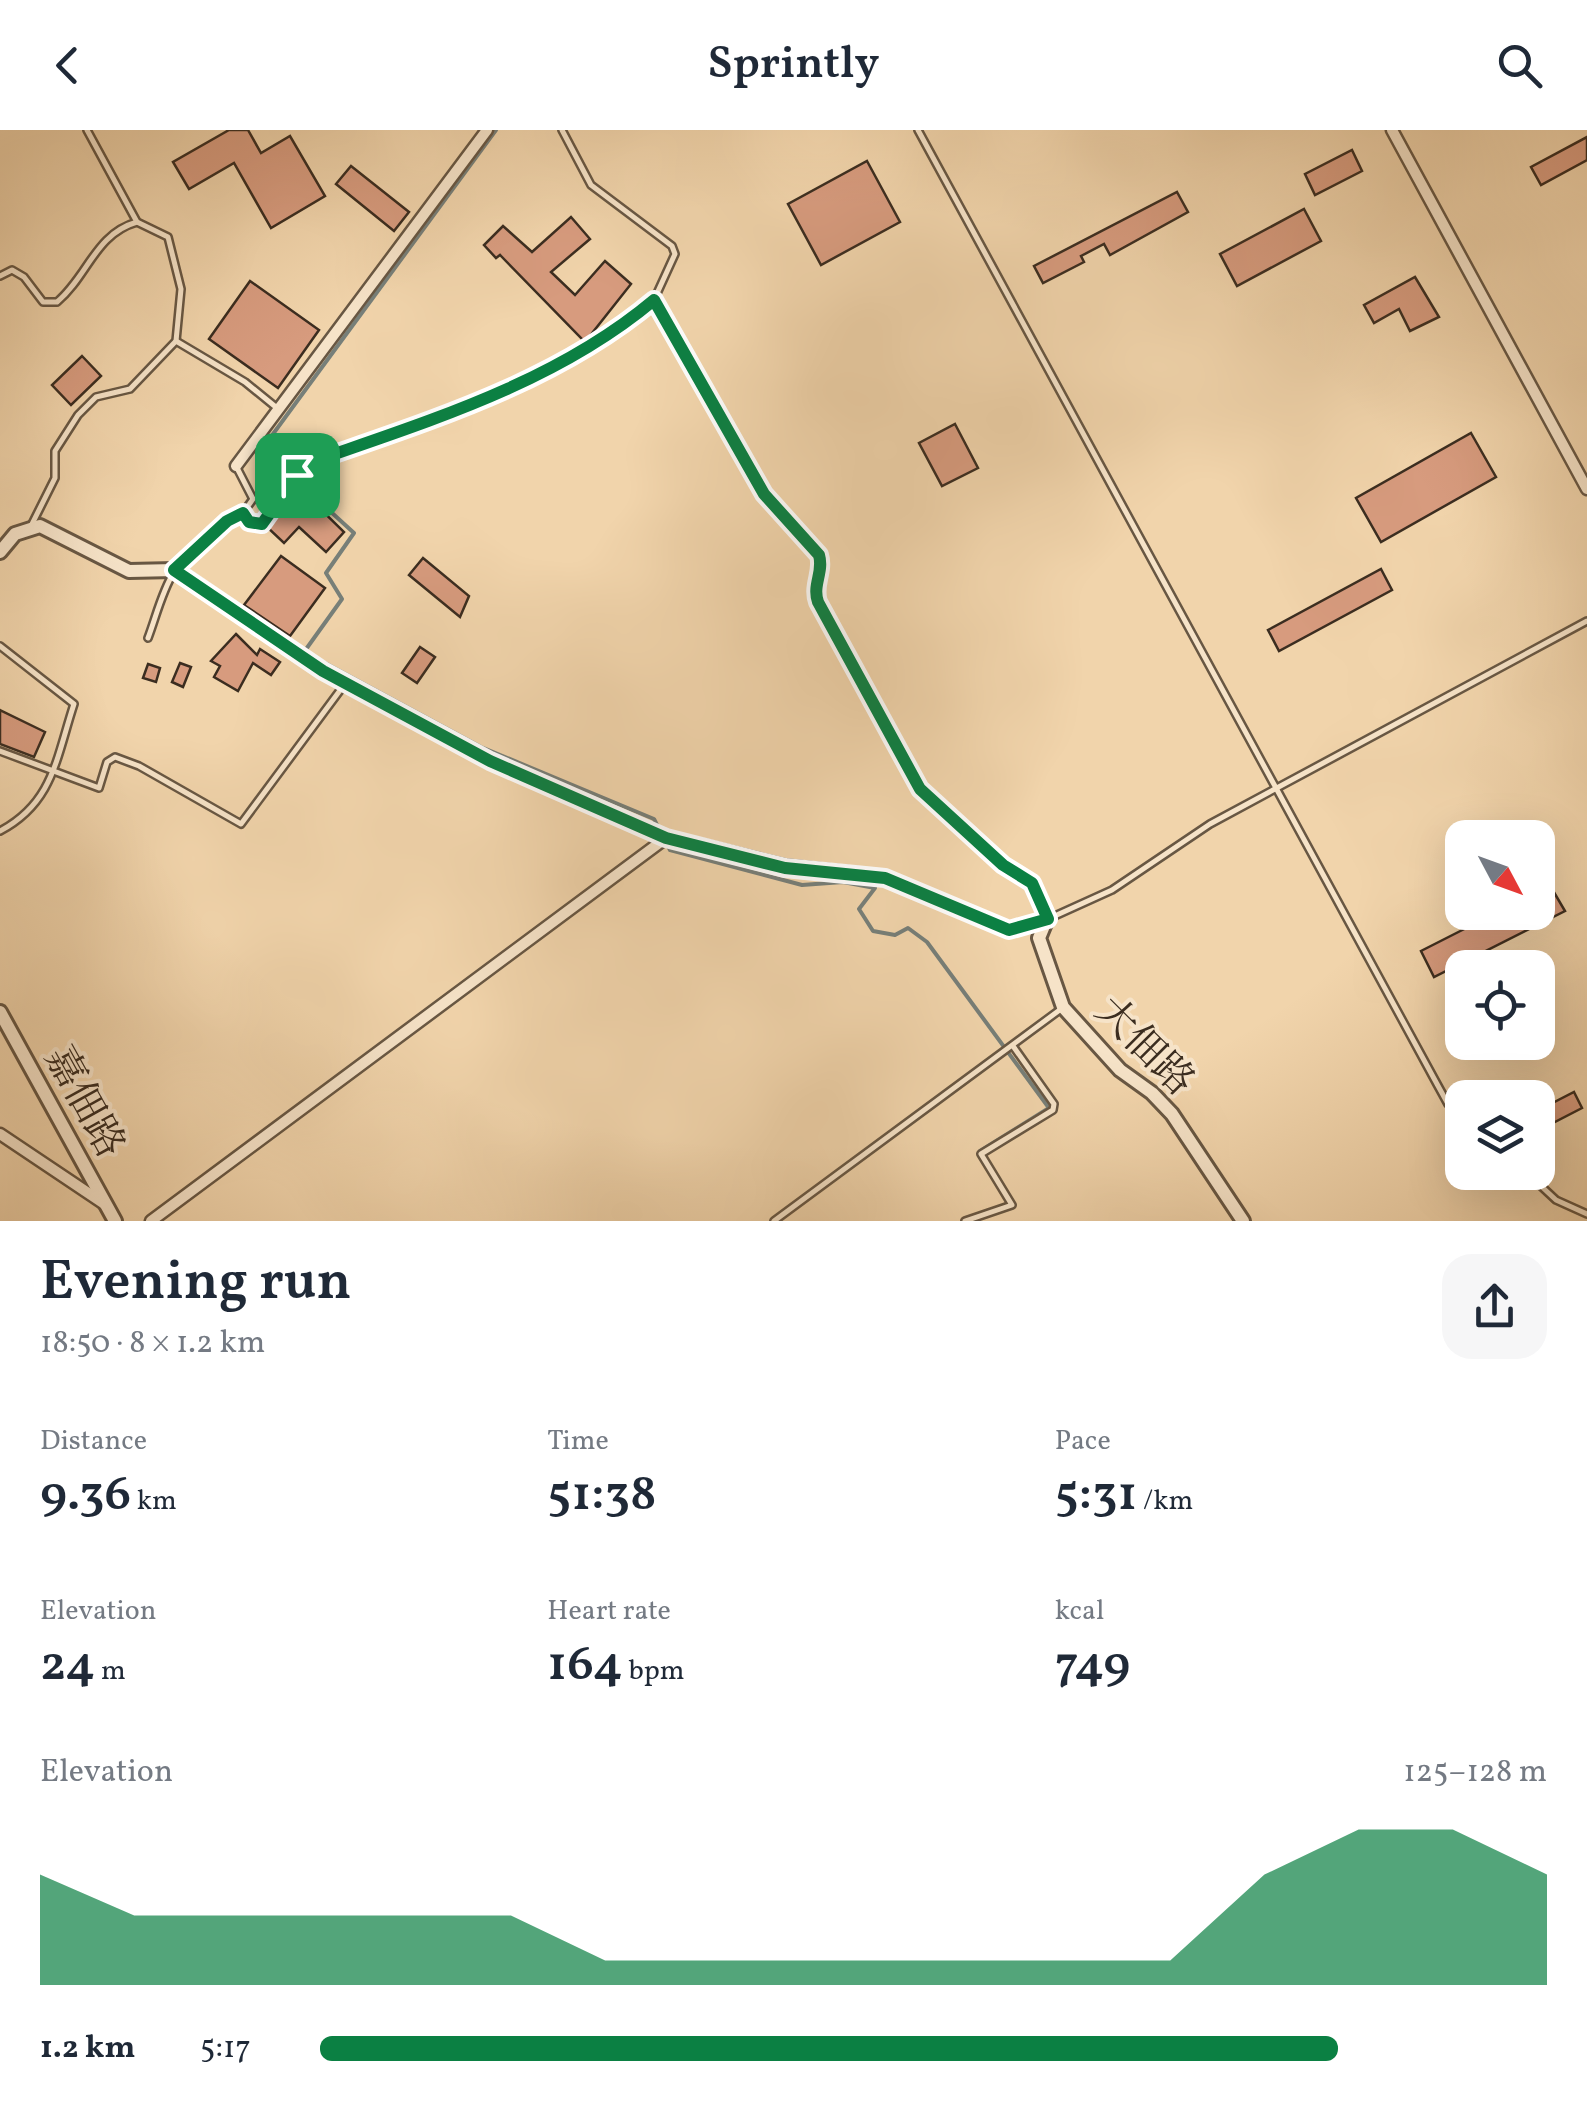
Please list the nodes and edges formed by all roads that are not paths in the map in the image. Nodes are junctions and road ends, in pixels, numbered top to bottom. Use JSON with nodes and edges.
{"nodes":[{"id":1,"x":87,"y":130,"type":"edge"},
{"id":2,"x":487,"y":130,"type":"edge"},
{"id":3,"x":562,"y":130,"type":"edge"},
{"id":4,"x":918,"y":130,"type":"edge"},
{"id":5,"x":1392,"y":130,"type":"edge"},
{"id":6,"x":137,"y":222,"type":"junction"},
{"id":7,"x":0,"y":276,"type":"edge"},
{"id":8,"x":654,"y":300,"type":"junction"},
{"id":9,"x":176,"y":341,"type":"junction"},
{"id":10,"x":279,"y":409,"type":"junction"},
{"id":11,"x":236,"y":466,"type":"joint"},
{"id":12,"x":1587,"y":488,"type":"edge"},
{"id":13,"x":243,"y":513,"type":"junction"},
{"id":14,"x":31,"y":526,"type":"junction"},
{"id":15,"x":0,"y":552,"type":"edge"},
{"id":16,"x":174,"y":570,"type":"junction"},
{"id":17,"x":1587,"y":621,"type":"edge"},
{"id":18,"x":148,"y":638,"type":"dead end"},
{"id":19,"x":0,"y":646,"type":"edge"},
{"id":20,"x":346,"y":683,"type":"junction"},
{"id":21,"x":0,"y":750,"type":"edge"},
{"id":22,"x":52,"y":773,"type":"junction"},
{"id":23,"x":1276,"y":791,"type":"junction"},
{"id":24,"x":0,"y":831,"type":"edge"},
{"id":25,"x":666,"y":838,"type":"junction"},
{"id":26,"x":1048,"y":919,"type":"junction"},
{"id":27,"x":1063,"y":1007,"type":"junction"},
{"id":28,"x":0,"y":1012,"type":"edge"},
{"id":29,"x":1014,"y":1046,"type":"junction"},
{"id":30,"x":1445,"y":1099,"type":"edge"},
{"id":31,"x":0,"y":1134,"type":"edge"},
{"id":32,"x":1545,"y":1190,"type":"edge"},
{"id":33,"x":107,"y":1206,"type":"junction"},
{"id":34,"x":1587,"y":1214,"type":"edge"},
{"id":35,"x":115,"y":1221,"type":"edge"},
{"id":36,"x":151,"y":1221,"type":"edge"},
{"id":37,"x":774,"y":1221,"type":"edge"},
{"id":38,"x":965,"y":1221,"type":"edge"},
{"id":39,"x":1242,"y":1221,"type":"edge"}],
"edges":[{"from":1,"to":6,"type":"lane"},
{"from":2,"to":10,"type":"street"},
{"from":3,"to":8,"type":"lane"},
{"from":4,"to":23,"type":"lane"},
{"from":5,"to":12,"type":"street"},
{"from":6,"to":7,"type":"lane"},
{"from":6,"to":9,"type":"lane"},
{"from":8,"to":13,"type":"lane"},
{"from":8,"to":26,"type":"lane"},
{"from":9,"to":10,"type":"lane"},
{"from":9,"to":14,"type":"lane"},
{"from":10,"to":11,"type":"street"},
{"from":11,"to":13,"type":"lane"},
{"from":13,"to":16,"type":"lane"},
{"from":14,"to":15,"type":"street"},
{"from":14,"to":16,"type":"street"},
{"from":16,"to":18,"type":"lane"},
{"from":16,"to":20,"type":"street"},
{"from":17,"to":23,"type":"lane"},
{"from":19,"to":22,"type":"lane"},
{"from":20,"to":22,"type":"lane"},
{"from":20,"to":25,"type":"street"},
{"from":21,"to":22,"type":"lane"},
{"from":22,"to":24,"type":"lane"},
{"from":23,"to":26,"type":"lane"},
{"from":23,"to":30,"type":"lane"},
{"from":25,"to":26,"type":"street"},
{"from":25,"to":36,"type":"street"},
{"from":26,"to":27,"type":"street","name":"大佃路"},
{"from":27,"to":29,"type":"lane"},
{"from":27,"to":39,"type":"street","name":"大佃路"},
{"from":28,"to":33,"type":"street","name":"嘉佃路"},
{"from":29,"to":37,"type":"lane"},
{"from":29,"to":38,"type":"lane"},
{"from":31,"to":33,"type":"street"},
{"from":32,"to":34,"type":"lane"},
{"from":33,"to":35,"type":"street","name":"嘉佃路"}]}
